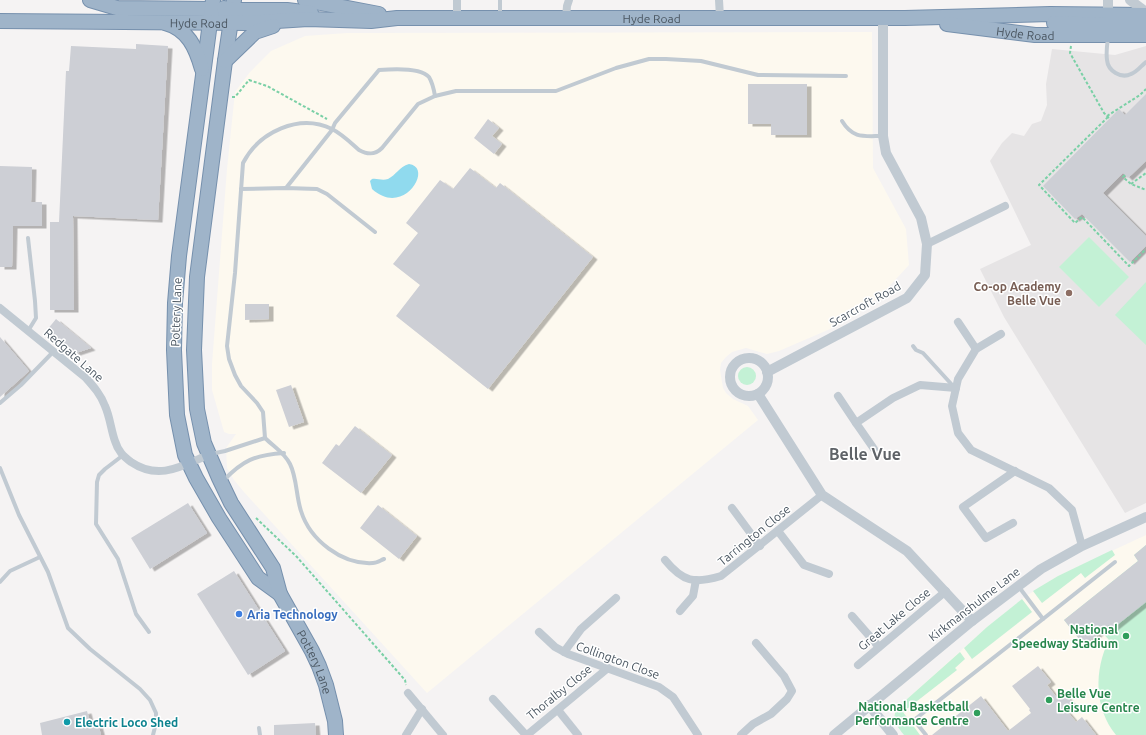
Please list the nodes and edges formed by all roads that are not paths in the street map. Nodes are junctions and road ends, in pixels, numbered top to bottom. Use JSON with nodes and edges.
{"nodes":[{"id":1,"x":90,"y":0,"type":"edge"},
{"id":2,"x":305,"y":0,"type":"edge"},
{"id":3,"x":457,"y":0,"type":"edge"},
{"id":4,"x":500,"y":0,"type":"edge"},
{"id":5,"x":569,"y":0,"type":"edge"},
{"id":6,"x":720,"y":0,"type":"edge"},
{"id":7,"x":1108,"y":0,"type":"edge"},
{"id":8,"x":1130,"y":0,"type":"edge"},
{"id":9,"x":213,"y":8,"type":"edge"},
{"id":10,"x":233,"y":11,"type":"edge"},
{"id":11,"x":1146,"y":14,"type":"edge"},
{"id":12,"x":720,"y":17,"type":"junction"},
{"id":13,"x":397,"y":18,"type":"junction"},
{"id":14,"x":457,"y":18,"type":"junction"},
{"id":15,"x":500,"y":18,"type":"junction"},
{"id":16,"x":566,"y":18,"type":"junction"},
{"id":17,"x":882,"y":18,"type":"junction"},
{"id":18,"x":905,"y":18,"type":"junction"},
{"id":19,"x":308,"y":19,"type":"junction"},
{"id":20,"x":0,"y":20,"type":"edge"},
{"id":21,"x":334,"y":20,"type":"junction"},
{"id":22,"x":161,"y":22,"type":"junction"},
{"id":23,"x":1108,"y":25,"type":"junction"},
{"id":24,"x":1146,"y":25,"type":"edge"},
{"id":25,"x":1146,"y":35,"type":"edge"},
{"id":26,"x":225,"y":62,"type":"junction"},
{"id":27,"x":1146,"y":62,"type":"edge"},
{"id":28,"x":203,"y":72,"type":"junction"},
{"id":29,"x":846,"y":76,"type":"dead end"},
{"id":30,"x":436,"y":96,"type":"junction"},
{"id":31,"x":842,"y":121,"type":"dead end"},
{"id":32,"x":332,"y":130,"type":"junction"},
{"id":33,"x":883,"y":136,"type":"junction"},
{"id":34,"x":241,"y":188,"type":"junction"},
{"id":35,"x":286,"y":188,"type":"junction"},
{"id":36,"x":1005,"y":206,"type":"dead end"},
{"id":37,"x":374,"y":232,"type":"dead end"},
{"id":38,"x":28,"y":238,"type":"dead end"},
{"id":39,"x":927,"y":244,"type":"junction"},
{"id":40,"x":0,"y":308,"type":"edge"},
{"id":41,"x":958,"y":322,"type":"dead end"},
{"id":42,"x":28,"y":331,"type":"junction"},
{"id":43,"x":1001,"y":334,"type":"dead end"},
{"id":44,"x":913,"y":346,"type":"dead end"},
{"id":45,"x":976,"y":348,"type":"junction"},
{"id":46,"x":53,"y":352,"type":"junction"},
{"id":47,"x":767,"y":372,"type":"junction"},
{"id":48,"x":956,"y":388,"type":"junction"},
{"id":49,"x":758,"y":394,"type":"junction"},
{"id":50,"x":838,"y":396,"type":"dead end"},
{"id":51,"x":0,"y":402,"type":"edge"},
{"id":52,"x":856,"y":423,"type":"junction"},
{"id":53,"x":265,"y":438,"type":"junction"},
{"id":54,"x":874,"y":449,"type":"dead end"},
{"id":55,"x":284,"y":453,"type":"junction"},
{"id":56,"x":208,"y":455,"type":"junction"},
{"id":57,"x":122,"y":456,"type":"junction"},
{"id":58,"x":189,"y":463,"type":"junction"},
{"id":59,"x":0,"y":468,"type":"edge"},
{"id":60,"x":1015,"y":471,"type":"junction"},
{"id":61,"x":221,"y":482,"type":"junction"},
{"id":62,"x":822,"y":496,"type":"junction"},
{"id":63,"x":732,"y":508,"type":"dead end"},
{"id":64,"x":1146,"y":517,"type":"edge"},
{"id":65,"x":1013,"y":523,"type":"dead end"},
{"id":66,"x":778,"y":531,"type":"junction"},
{"id":67,"x":760,"y":546,"type":"junction"},
{"id":68,"x":1082,"y":546,"type":"junction"},
{"id":69,"x":40,"y":557,"type":"junction"},
{"id":70,"x":384,"y":559,"type":"dead end"},
{"id":71,"x":665,"y":560,"type":"dead end"},
{"id":72,"x":1116,"y":562,"type":"dead end"},
{"id":73,"x":829,"y":574,"type":"dead end"},
{"id":74,"x":696,"y":580,"type":"junction"},
{"id":75,"x":0,"y":582,"type":"edge"},
{"id":76,"x":1018,"y":585,"type":"junction"},
{"id":77,"x":946,"y":591,"type":"junction"},
{"id":78,"x":280,"y":594,"type":"junction"},
{"id":79,"x":616,"y":598,"type":"dead end"},
{"id":80,"x":680,"y":611,"type":"dead end"},
{"id":81,"x":852,"y":616,"type":"dead end"},
{"id":82,"x":1043,"y":619,"type":"junction"},
{"id":83,"x":972,"y":621,"type":"junction"},
{"id":84,"x":149,"y":632,"type":"dead end"},
{"id":85,"x":539,"y":632,"type":"dead end"},
{"id":86,"x":756,"y":643,"type":"dead end"},
{"id":87,"x":879,"y":648,"type":"junction"},
{"id":88,"x":564,"y":652,"type":"junction"},
{"id":89,"x":858,"y":666,"type":"dead end"},
{"id":90,"x":608,"y":668,"type":"junction"},
{"id":91,"x":408,"y":693,"type":"road end"},
{"id":92,"x":493,"y":699,"type":"dead end"},
{"id":93,"x":869,"y":705,"type":"junction"},
{"id":94,"x":422,"y":709,"type":"junction"},
{"id":95,"x":558,"y":710,"type":"junction"},
{"id":96,"x":260,"y":728,"type":"dead end"},
{"id":97,"x":152,"y":735,"type":"edge"},
{"id":98,"x":260,"y":735,"type":"edge"},
{"id":99,"x":336,"y":735,"type":"edge"},
{"id":100,"x":406,"y":735,"type":"edge"},
{"id":101,"x":443,"y":735,"type":"edge"},
{"id":102,"x":526,"y":735,"type":"edge"},
{"id":103,"x":578,"y":735,"type":"edge"},
{"id":104,"x":698,"y":735,"type":"edge"},
{"id":105,"x":741,"y":735,"type":"edge"},
{"id":106,"x":834,"y":735,"type":"edge"},
{"id":107,"x":893,"y":735,"type":"edge"},
{"id":108,"x":926,"y":735,"type":"edge"}],
"edges":[{"from":1,"to":9,"type":"highway"},
{"from":2,"to":13,"type":"highway","name":"Hyde Road"},
{"from":3,"to":14,"type":"street"},
{"from":4,"to":15,"type":"lane"},
{"from":5,"to":16,"type":"street"},
{"from":6,"to":12,"type":"street"},
{"from":7,"to":23,"type":"street"},
{"from":8,"to":11,"type":"street"},
{"from":9,"to":10,"type":"highway","name":"Hyde Road"},
{"from":9,"to":10,"type":"highway"},
{"from":9,"to":22,"type":"highway","name":"Hyde Road"},
{"from":9,"to":28,"type":"highway","name":"Pottery Lane"},
{"from":10,"to":19,"type":"highway","name":"Hyde Road"},
{"from":10,"to":21,"type":"highway"},
{"from":10,"to":26,"type":"highway","name":"Pottery Lane"},
{"from":11,"to":23,"type":"highway","name":"Hyde Road"},
{"from":12,"to":16,"type":"highway","name":"Hyde Road"},
{"from":12,"to":17,"type":"highway","name":"Hyde Road"},
{"from":13,"to":14,"type":"highway","name":"Hyde Road"},
{"from":13,"to":21,"type":"highway","name":"Hyde Road"},
{"from":14,"to":15,"type":"highway","name":"Hyde Road"},
{"from":15,"to":16,"type":"highway","name":"Hyde Road"},
{"from":17,"to":18,"type":"highway","name":"Hyde Road"},
{"from":17,"to":33,"type":"street","name":"Scarcroft Road"},
{"from":18,"to":23,"type":"highway","name":"Hyde Road"},
{"from":18,"to":23,"type":"highway","name":"Hyde Road"},
{"from":19,"to":21,"type":"highway","name":"Hyde Road"},
{"from":19,"to":26,"type":"highway"},
{"from":20,"to":22,"type":"highway","name":"Hyde Road"},
{"from":22,"to":28,"type":"highway"},
{"from":23,"to":24,"type":"highway","name":"Hyde Road"},
{"from":23,"to":25,"type":"highway","name":"Hyde Road"},
{"from":23,"to":27,"type":"lane"},
{"from":26,"to":56,"type":"highway","name":"Pottery Lane"},
{"from":28,"to":58,"type":"highway","name":"Pottery Lane"},
{"from":29,"to":30,"type":"lane"},
{"from":30,"to":32,"type":"lane"},
{"from":30,"to":32,"type":"lane"},
{"from":31,"to":33,"type":"lane"},
{"from":32,"to":34,"type":"lane"},
{"from":32,"to":35,"type":"lane"},
{"from":33,"to":39,"type":"street","name":"Scarcroft Road"},
{"from":34,"to":35,"type":"lane"},
{"from":34,"to":53,"type":"lane"},
{"from":35,"to":37,"type":"lane"},
{"from":36,"to":39,"type":"street"},
{"from":38,"to":42,"type":"lane"},
{"from":39,"to":47,"type":"street","name":"Scarcroft Road"},
{"from":40,"to":42,"type":"street","name":"Redgate Lane"},
{"from":41,"to":45,"type":"street"},
{"from":42,"to":46,"type":"street","name":"Redgate Lane"},
{"from":43,"to":45,"type":"street"},
{"from":44,"to":48,"type":"lane"},
{"from":45,"to":48,"type":"street"},
{"from":46,"to":51,"type":"lane"},
{"from":46,"to":57,"type":"street","name":"Redgate Lane"},
{"from":47,"to":49,"type":"street"},
{"from":47,"to":49,"type":"street"},
{"from":48,"to":52,"type":"street"},
{"from":48,"to":60,"type":"street"},
{"from":49,"to":62,"type":"street"},
{"from":50,"to":52,"type":"street"},
{"from":52,"to":54,"type":"street"},
{"from":53,"to":55,"type":"lane"},
{"from":53,"to":56,"type":"lane"},
{"from":55,"to":61,"type":"lane"},
{"from":55,"to":70,"type":"lane"},
{"from":56,"to":58,"type":"street"},
{"from":56,"to":61,"type":"highway","name":"Pottery Lane"},
{"from":57,"to":58,"type":"street"},
{"from":57,"to":84,"type":"lane"},
{"from":58,"to":78,"type":"highway","name":"Pottery Lane"},
{"from":59,"to":69,"type":"lane"},
{"from":60,"to":65,"type":"street"},
{"from":60,"to":68,"type":"street"},
{"from":61,"to":78,"type":"highway","name":"Pottery Lane"},
{"from":62,"to":66,"type":"street","name":"Tarrington Close"},
{"from":62,"to":77,"type":"street"},
{"from":63,"to":67,"type":"street"},
{"from":64,"to":68,"type":"street","name":"Kirkmanshulme Lane"},
{"from":66,"to":67,"type":"street","name":"Tarrington Close"},
{"from":66,"to":73,"type":"street"},
{"from":67,"to":74,"type":"street","name":"Tarrington Close"},
{"from":68,"to":76,"type":"street","name":"Kirkmanshulme Lane"},
{"from":69,"to":75,"type":"lane"},
{"from":69,"to":97,"type":"lane"},
{"from":71,"to":74,"type":"street","name":"Tarrington Close"},
{"from":72,"to":82,"type":"lane"},
{"from":74,"to":80,"type":"street"},
{"from":76,"to":82,"type":"lane"},
{"from":76,"to":83,"type":"street","name":"Kirkmanshulme Lane"},
{"from":77,"to":83,"type":"street"},
{"from":77,"to":87,"type":"street","name":"Great Lake Close"},
{"from":78,"to":99,"type":"highway","name":"Pottery Lane"},
{"from":79,"to":88,"type":"street"},
{"from":81,"to":87,"type":"street"},
{"from":82,"to":108,"type":"lane"},
{"from":83,"to":93,"type":"street","name":"Kirkmanshulme Lane"},
{"from":85,"to":88,"type":"street","name":"Collington Close"},
{"from":86,"to":105,"type":"street"},
{"from":87,"to":89,"type":"street","name":"Great Lake Close"},
{"from":88,"to":90,"type":"street","name":"Collington Close"},
{"from":90,"to":95,"type":"street","name":"Thoralby Close"},
{"from":90,"to":104,"type":"street","name":"Collington Close"},
{"from":91,"to":94,"type":"street"},
{"from":92,"to":102,"type":"street","name":"Thoralby Close"},
{"from":93,"to":106,"type":"street","name":"Kirkmanshulme Lane"},
{"from":93,"to":107,"type":"street"},
{"from":94,"to":100,"type":"street"},
{"from":94,"to":101,"type":"street"},
{"from":95,"to":102,"type":"street","name":"Thoralby Close"},
{"from":95,"to":103,"type":"street"},
{"from":96,"to":98,"type":"lane"}]}
